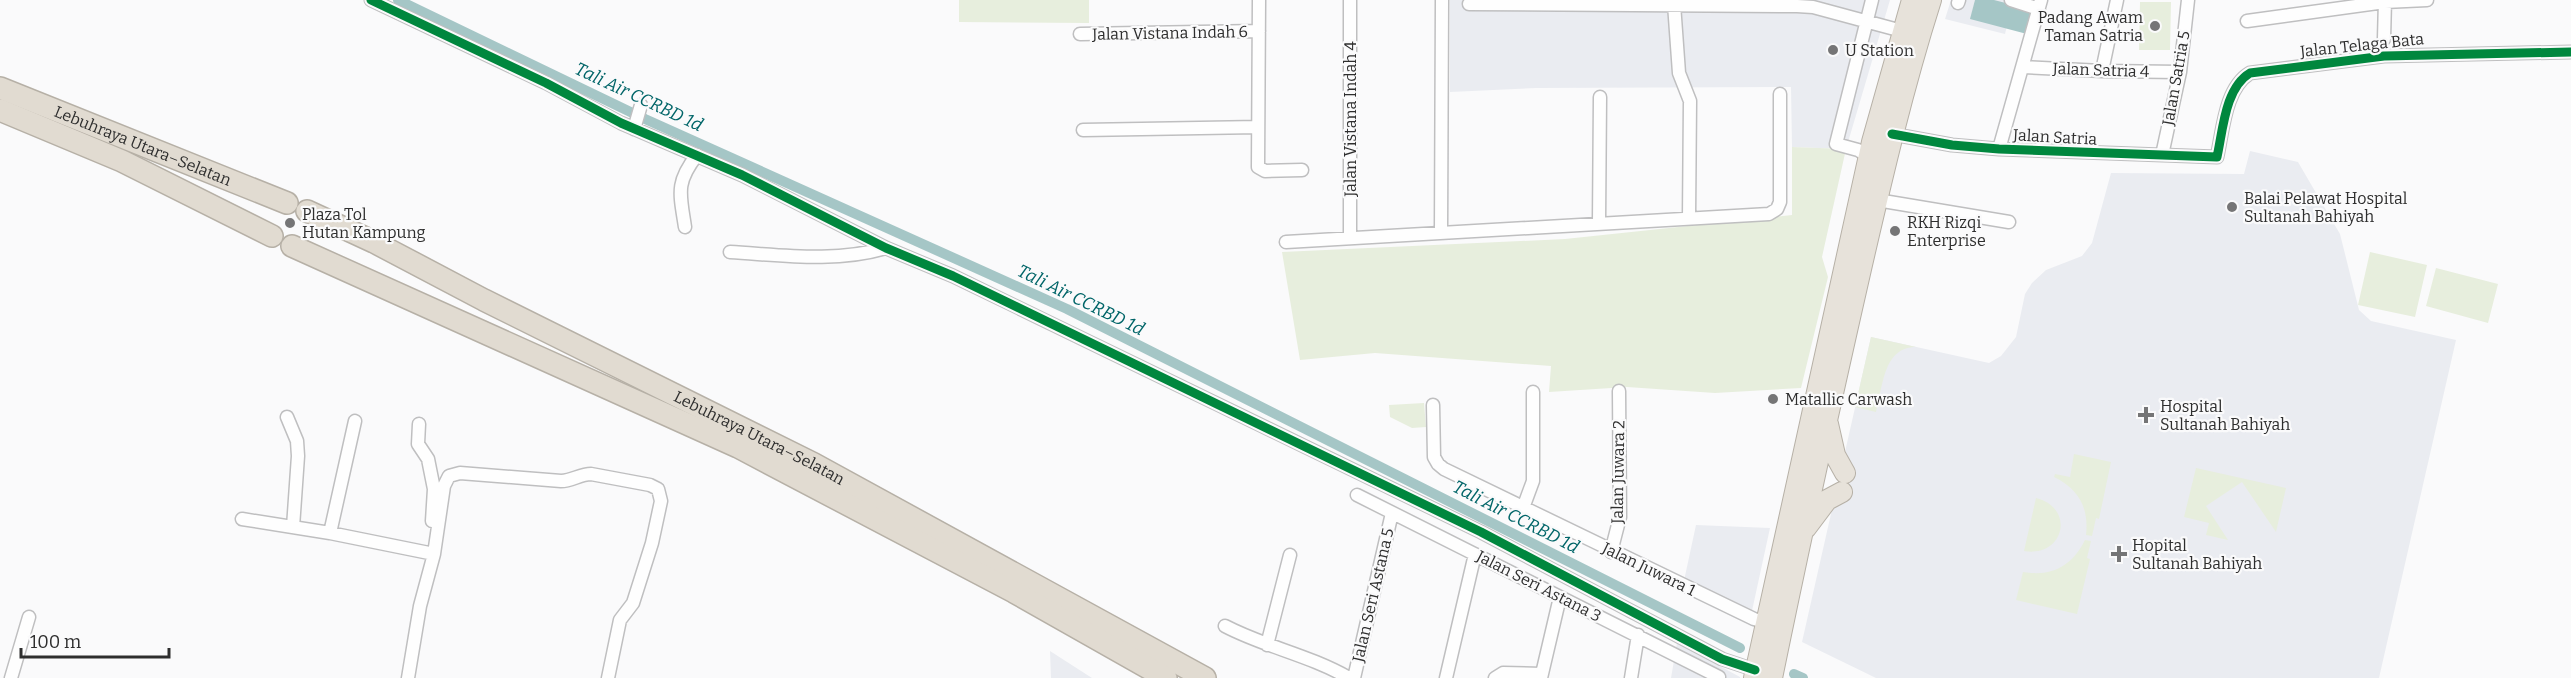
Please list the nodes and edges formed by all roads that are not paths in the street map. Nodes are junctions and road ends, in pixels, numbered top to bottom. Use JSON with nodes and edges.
{"nodes":[{"id":1,"x":371,"y":0,"type":"edge"},
{"id":2,"x":1259,"y":0,"type":"edge"},
{"id":3,"x":1350,"y":0,"type":"edge"},
{"id":4,"x":1442,"y":0,"type":"edge"},
{"id":5,"x":1872,"y":0,"type":"edge"},
{"id":6,"x":1912,"y":0,"type":"edge"},
{"id":7,"x":1931,"y":0,"type":"edge"},
{"id":8,"x":2011,"y":0,"type":"edge"},
{"id":9,"x":2117,"y":0,"type":"edge"},
{"id":10,"x":2188,"y":0,"type":"edge"},
{"id":11,"x":2427,"y":0,"type":"edge"},
{"id":12,"x":2385,"y":1,"type":"edge"},
{"id":13,"x":1469,"y":4,"type":"dead end"},
{"id":14,"x":1674,"y":4,"type":"junction"},
{"id":15,"x":2040,"y":4,"type":"edge"},
{"id":16,"x":1867,"y":21,"type":"junction"},
{"id":17,"x":2247,"y":21,"type":"dead end"},
{"id":18,"x":1259,"y":31,"type":"junction"},
{"id":19,"x":1902,"y":31,"type":"junction"},
{"id":20,"x":1080,"y":34,"type":"dead end"},
{"id":21,"x":2384,"y":39,"type":"dead end"},
{"id":22,"x":2571,"y":52,"type":"edge"},
{"id":23,"x":2023,"y":67,"type":"junction"},
{"id":24,"x":2102,"y":71,"type":"junction"},
{"id":25,"x":2180,"y":72,"type":"junction"},
{"id":26,"x":0,"y":88,"type":"edge"},
{"id":27,"x":1780,"y":94,"type":"dead end"},
{"id":28,"x":1600,"y":97,"type":"dead end"},
{"id":29,"x":0,"y":110,"type":"edge"},
{"id":30,"x":1258,"y":127,"type":"junction"},
{"id":31,"x":1083,"y":130,"type":"dead end"},
{"id":32,"x":1892,"y":134,"type":"junction"},
{"id":33,"x":1998,"y":149,"type":"junction"},
{"id":34,"x":696,"y":155,"type":"junction"},
{"id":35,"x":2162,"y":155,"type":"junction"},
{"id":36,"x":1869,"y":157,"type":"junction"},
{"id":37,"x":2217,"y":157,"type":"joint"},
{"id":38,"x":1302,"y":170,"type":"dead end"},
{"id":39,"x":1876,"y":200,"type":"junction"},
{"id":40,"x":287,"y":203,"type":"dead end"},
{"id":41,"x":307,"y":211,"type":"dead end"},
{"id":42,"x":1689,"y":218,"type":"junction"},
{"id":43,"x":1599,"y":222,"type":"junction"},
{"id":44,"x":2009,"y":222,"type":"dead end"},
{"id":45,"x":685,"y":227,"type":"dead end"},
{"id":46,"x":1441,"y":232,"type":"junction"},
{"id":47,"x":272,"y":236,"type":"dead end"},
{"id":48,"x":1350,"y":237,"type":"junction"},
{"id":49,"x":1286,"y":242,"type":"dead end"},
{"id":50,"x":292,"y":246,"type":"dead end"},
{"id":51,"x":886,"y":248,"type":"junction"},
{"id":52,"x":730,"y":252,"type":"dead end"},
{"id":53,"x":1618,"y":391,"type":"dead end"},
{"id":54,"x":1533,"y":392,"type":"dead end"},
{"id":55,"x":1433,"y":405,"type":"dead end"},
{"id":56,"x":286,"y":417,"type":"dead end"},
{"id":57,"x":1827,"y":418,"type":"junction"},
{"id":58,"x":355,"y":421,"type":"dead end"},
{"id":59,"x":419,"y":424,"type":"dead end"},
{"id":60,"x":1845,"y":473,"type":"dead end"},
{"id":61,"x":1806,"y":474,"type":"junction"},
{"id":62,"x":1842,"y":492,"type":"dead end"},
{"id":63,"x":1357,"y":495,"type":"dead end"},
{"id":64,"x":1523,"y":508,"type":"junction"},
{"id":65,"x":1392,"y":513,"type":"junction"},
{"id":66,"x":242,"y":519,"type":"dead end"},
{"id":67,"x":293,"y":527,"type":"junction"},
{"id":68,"x":330,"y":533,"type":"junction"},
{"id":69,"x":1802,"y":534,"type":"junction"},
{"id":70,"x":1611,"y":552,"type":"junction"},
{"id":71,"x":430,"y":553,"type":"junction"},
{"id":72,"x":1474,"y":554,"type":"junction"},
{"id":73,"x":1290,"y":555,"type":"dead end"},
{"id":74,"x":1560,"y":597,"type":"junction"},
{"id":75,"x":28,"y":617,"type":"dead end"},
{"id":76,"x":1766,"y":622,"type":"junction"},
{"id":77,"x":1224,"y":626,"type":"dead end"},
{"id":78,"x":1638,"y":635,"type":"junction"},
{"id":79,"x":1268,"y":645,"type":"junction"},
{"id":80,"x":1722,"y":659,"type":"junction"},
{"id":81,"x":1760,"y":675,"type":"edge"},
{"id":82,"x":1542,"y":676,"type":"edge"},
{"id":83,"x":10,"y":678,"type":"edge"},
{"id":84,"x":408,"y":678,"type":"edge"},
{"id":85,"x":608,"y":678,"type":"edge"},
{"id":86,"x":1166,"y":678,"type":"edge"},
{"id":87,"x":1205,"y":678,"type":"edge"},
{"id":88,"x":1349,"y":678,"type":"edge"},
{"id":89,"x":1354,"y":678,"type":"edge"},
{"id":90,"x":1446,"y":678,"type":"edge"},
{"id":91,"x":1495,"y":678,"type":"edge"},
{"id":92,"x":1630,"y":678,"type":"edge"},
{"id":93,"x":1719,"y":678,"type":"edge"}],
"edges":[{"from":1,"to":34,"type":"street"},
{"from":2,"to":18,"type":"street"},
{"from":3,"to":48,"type":"street","name":"Jalan Vistana Indah 4"},
{"from":4,"to":46,"type":"street"},
{"from":5,"to":16,"type":"street"},
{"from":6,"to":19,"type":"highway"},
{"from":7,"to":32,"type":"highway"},
{"from":8,"to":15,"type":"street"},
{"from":9,"to":24,"type":"street"},
{"from":10,"to":25,"type":"street","name":"Jalan Satria 5"},
{"from":11,"to":12,"type":"street"},
{"from":12,"to":17,"type":"street"},
{"from":12,"to":21,"type":"street"},
{"from":13,"to":14,"type":"street"},
{"from":14,"to":16,"type":"street"},
{"from":14,"to":42,"type":"street"},
{"from":15,"to":23,"type":"street"},
{"from":16,"to":19,"type":"street"},
{"from":16,"to":36,"type":"street"},
{"from":18,"to":20,"type":"street","name":"Jalan Vistana Indah 6"},
{"from":18,"to":30,"type":"street"},
{"from":19,"to":36,"type":"highway"},
{"from":22,"to":37,"type":"street","name":"Jalan Telaga Bata"},
{"from":23,"to":24,"type":"street","name":"Jalan Satria 4"},
{"from":23,"to":33,"type":"street"},
{"from":24,"to":25,"type":"street","name":"Jalan Satria 4"},
{"from":25,"to":35,"type":"street","name":"Jalan Satria 5"},
{"from":26,"to":40,"type":"highway","name":"Lebuhraya Utara–Selatan"},
{"from":27,"to":42,"type":"street"},
{"from":28,"to":43,"type":"street"},
{"from":29,"to":47,"type":"highway","name":"Lebuhraya Utara–Selatan"},
{"from":30,"to":31,"type":"street"},
{"from":30,"to":38,"type":"street"},
{"from":32,"to":33,"type":"street","name":"Jalan Satria"},
{"from":32,"to":39,"type":"highway"},
{"from":33,"to":35,"type":"street","name":"Jalan Satria"},
{"from":34,"to":45,"type":"street"},
{"from":34,"to":51,"type":"street"},
{"from":35,"to":37,"type":"street","name":"Jalan Satria"},
{"from":36,"to":61,"type":"highway"},
{"from":39,"to":44,"type":"street"},
{"from":39,"to":57,"type":"highway"},
{"from":41,"to":87,"type":"highway","name":"Lebuhraya Utara–Selatan"},
{"from":42,"to":43,"type":"street"},
{"from":43,"to":46,"type":"street"},
{"from":46,"to":48,"type":"street"},
{"from":48,"to":49,"type":"street"},
{"from":50,"to":86,"type":"highway","name":"Lebuhraya Utara–Selatan"},
{"from":51,"to":52,"type":"street"},
{"from":51,"to":80,"type":"street"},
{"from":53,"to":70,"type":"street","name":"Jalan Juwara 2"},
{"from":54,"to":64,"type":"street"},
{"from":55,"to":64,"type":"street","name":"Jalan Juwara 1"},
{"from":56,"to":67,"type":"street"},
{"from":57,"to":60,"type":"highway"},
{"from":57,"to":61,"type":"highway"},
{"from":58,"to":68,"type":"street"},
{"from":59,"to":71,"type":"street"},
{"from":61,"to":69,"type":"highway"},
{"from":61,"to":76,"type":"highway"},
{"from":62,"to":69,"type":"highway"},
{"from":63,"to":65,"type":"street","name":"Jalan Seri Astana 3"},
{"from":64,"to":70,"type":"street","name":"Jalan Juwara 1"},
{"from":65,"to":72,"type":"street","name":"Jalan Seri Astana 3"},
{"from":65,"to":89,"type":"street","name":"Jalan Seri Astana 5"},
{"from":66,"to":67,"type":"street"},
{"from":67,"to":68,"type":"street"},
{"from":68,"to":71,"type":"street"},
{"from":69,"to":81,"type":"highway"},
{"from":70,"to":76,"type":"street","name":"Jalan Juwara 1"},
{"from":71,"to":84,"type":"street"},
{"from":71,"to":85,"type":"street"},
{"from":72,"to":74,"type":"street","name":"Jalan Seri Astana 3"},
{"from":72,"to":90,"type":"street"},
{"from":73,"to":79,"type":"street"},
{"from":74,"to":78,"type":"street","name":"Jalan Seri Astana 3"},
{"from":74,"to":82,"type":"street"},
{"from":75,"to":83,"type":"street"},
{"from":76,"to":81,"type":"highway"},
{"from":77,"to":79,"type":"street"},
{"from":78,"to":92,"type":"street"},
{"from":78,"to":93,"type":"street","name":"Jalan Seri Astana 3"},
{"from":79,"to":88,"type":"street"},
{"from":80,"to":81,"type":"street"},
{"from":80,"to":93,"type":"street"},
{"from":82,"to":91,"type":"street"}]}
